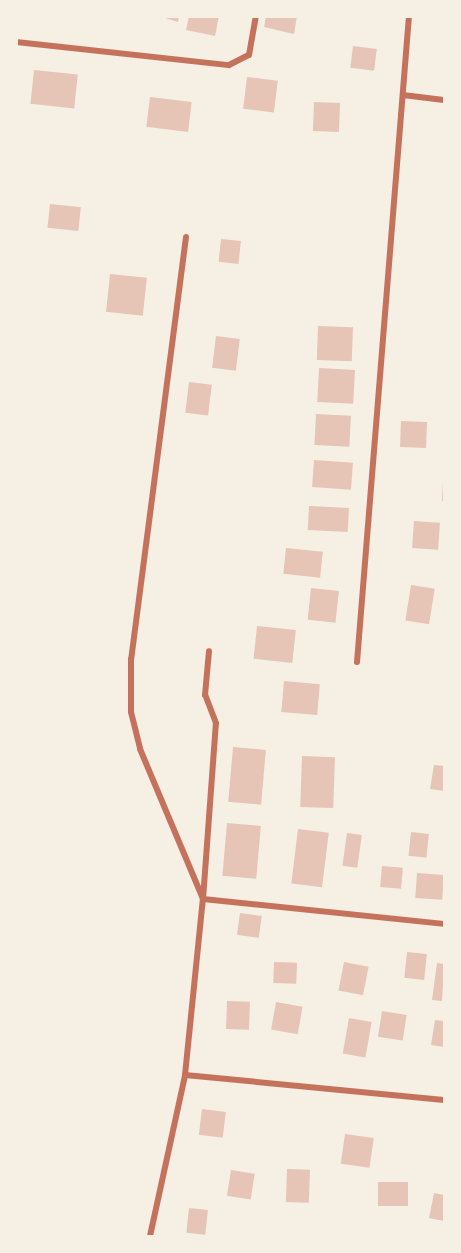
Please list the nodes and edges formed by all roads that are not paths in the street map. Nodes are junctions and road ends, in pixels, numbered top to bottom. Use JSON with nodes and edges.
{"nodes":[{"id":1,"x":256,"y":16,"type":"edge"},
{"id":2,"x":409,"y":19,"type":"edge"},
{"id":3,"x":16,"y":42,"type":"edge"},
{"id":4,"x":403,"y":95,"type":"junction"},
{"id":5,"x":444,"y":100,"type":"edge"},
{"id":6,"x":186,"y":237,"type":"dead end"},
{"id":7,"x":209,"y":651,"type":"dead end"},
{"id":8,"x":357,"y":662,"type":"dead end"},
{"id":9,"x":203,"y":899,"type":"junction"},
{"id":10,"x":444,"y":924,"type":"edge"},
{"id":11,"x":185,"y":1075,"type":"junction"},
{"id":12,"x":444,"y":1100,"type":"edge"},
{"id":13,"x":150,"y":1236,"type":"edge"}],
"edges":[{"from":1,"to":3,"type":"street"},
{"from":2,"to":4,"type":"street"},
{"from":4,"to":5,"type":"street"},
{"from":4,"to":8,"type":"street"},
{"from":6,"to":9,"type":"street"},
{"from":7,"to":9,"type":"street"},
{"from":9,"to":10,"type":"street"},
{"from":9,"to":11,"type":"street"},
{"from":11,"to":12,"type":"street"},
{"from":11,"to":13,"type":"street"}]}
